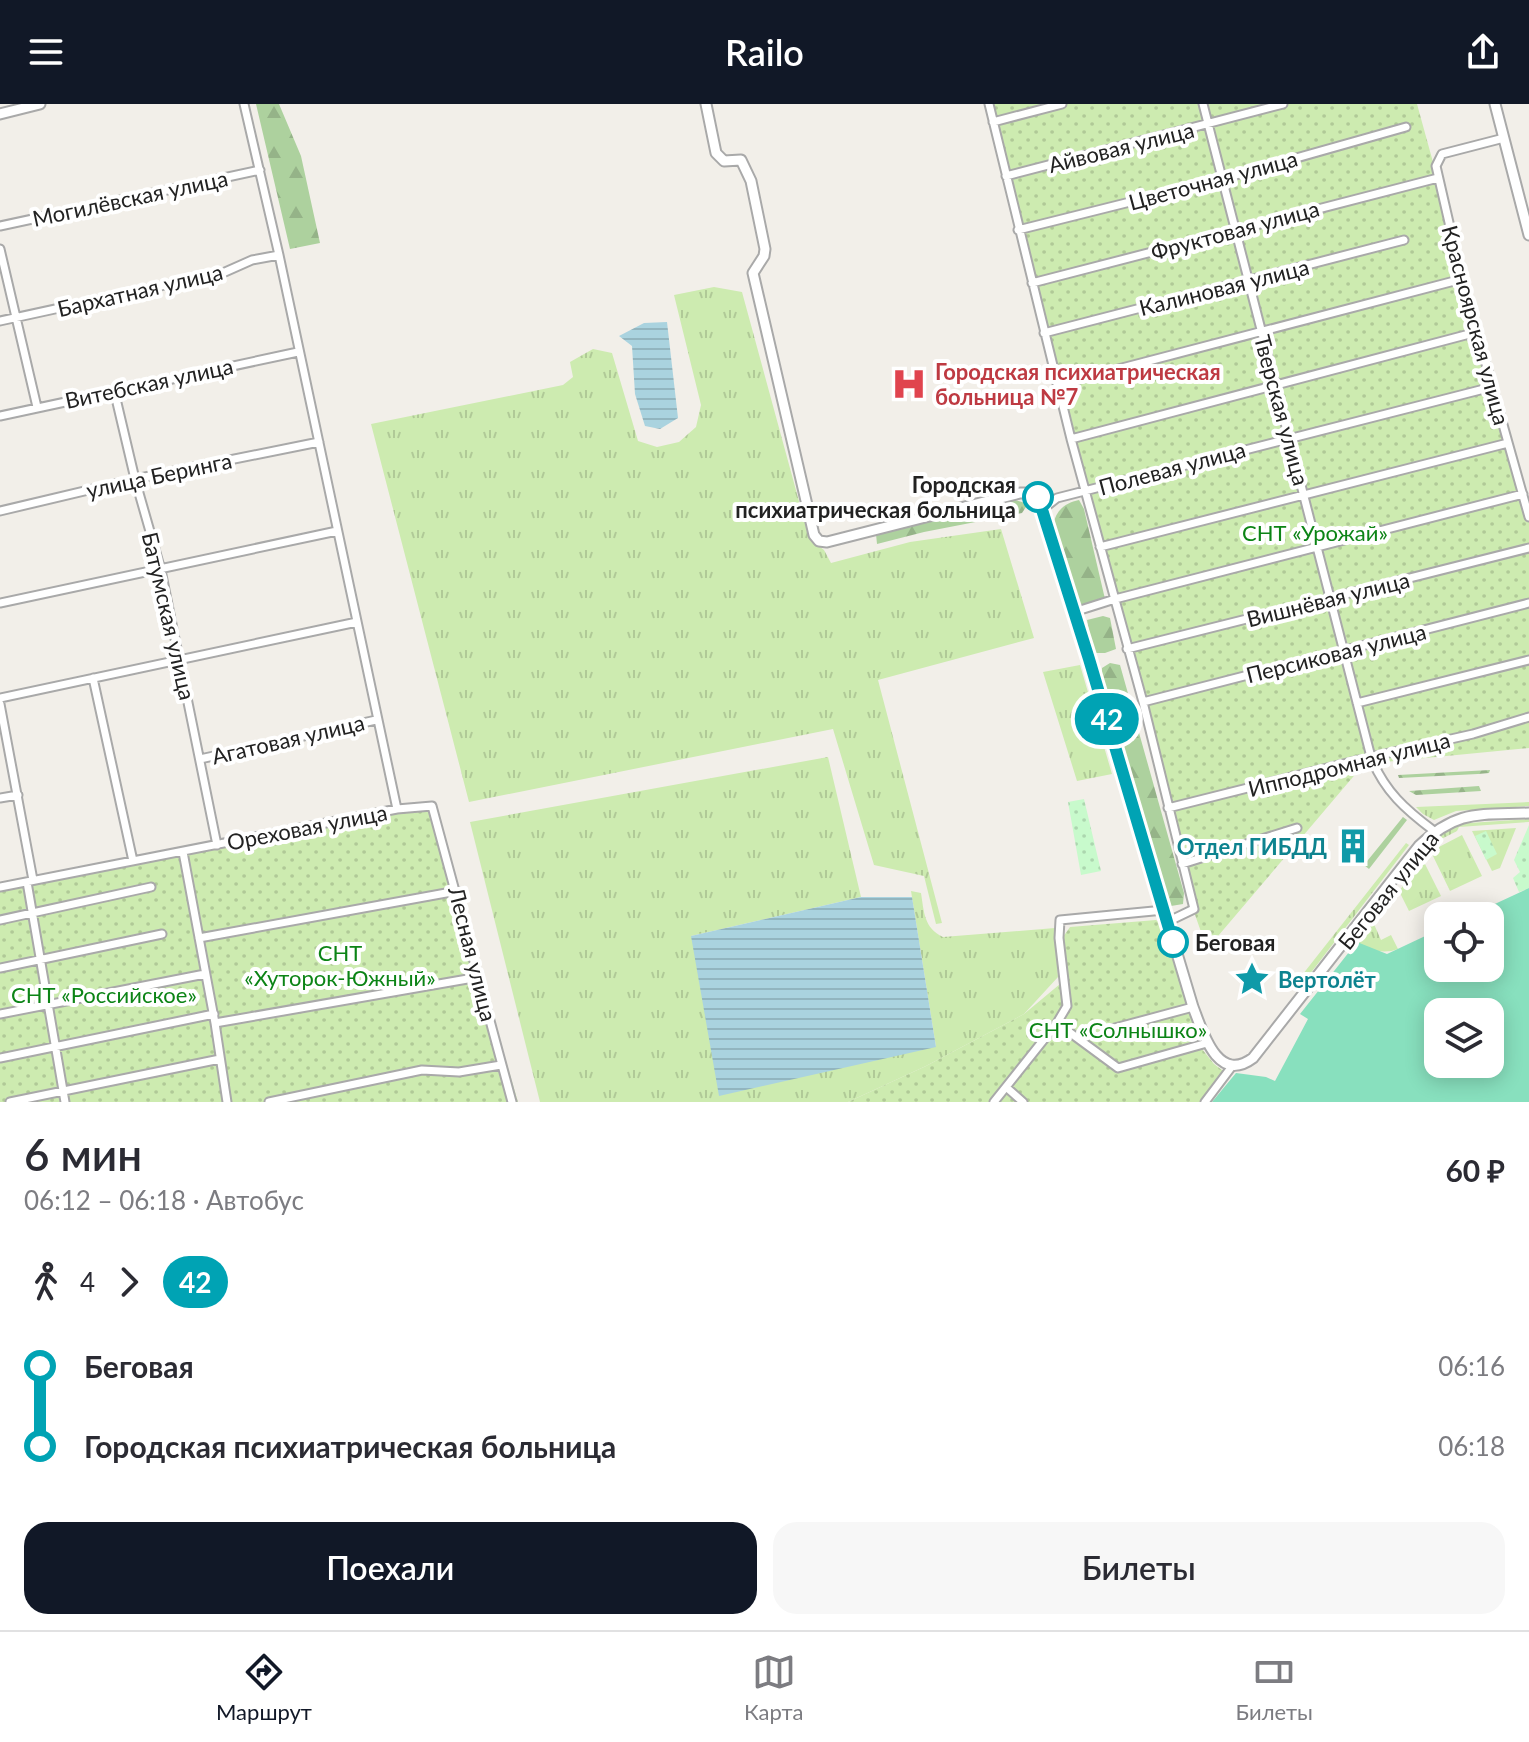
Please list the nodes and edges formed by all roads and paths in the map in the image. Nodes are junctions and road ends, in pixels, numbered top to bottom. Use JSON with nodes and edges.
{"nodes":[{"id":1,"x":40,"y":104,"type":"edge"},
{"id":2,"x":244,"y":104,"type":"edge"},
{"id":3,"x":706,"y":104,"type":"edge"},
{"id":4,"x":989,"y":104,"type":"edge"},
{"id":5,"x":1062,"y":104,"type":"edge"},
{"id":6,"x":1203,"y":104,"type":"edge"},
{"id":7,"x":1283,"y":104,"type":"edge"},
{"id":8,"x":1495,"y":104,"type":"edge"},
{"id":9,"x":0,"y":114,"type":"edge"},
{"id":10,"x":993,"y":122,"type":"junction"},
{"id":11,"x":1208,"y":124,"type":"junction"},
{"id":12,"x":1406,"y":127,"type":"dead end"},
{"id":13,"x":1504,"y":138,"type":"junction"},
{"id":14,"x":260,"y":170,"type":"junction"},
{"id":15,"x":1006,"y":176,"type":"junction"},
{"id":16,"x":1438,"y":178,"type":"junction"},
{"id":17,"x":1222,"y":179,"type":"junction"},
{"id":18,"x":0,"y":226,"type":"edge"},
{"id":19,"x":1018,"y":230,"type":"junction"},
{"id":20,"x":1235,"y":230,"type":"junction"},
{"id":21,"x":1529,"y":235,"type":"edge"},
{"id":22,"x":1404,"y":240,"type":"dead end"},
{"id":23,"x":0,"y":249,"type":"edge"},
{"id":24,"x":279,"y":255,"type":"junction"},
{"id":25,"x":1462,"y":279,"type":"junction"},
{"id":26,"x":1248,"y":282,"type":"junction"},
{"id":27,"x":1032,"y":283,"type":"junction"},
{"id":28,"x":16,"y":317,"type":"junction"},
{"id":29,"x":0,"y":321,"type":"edge"},
{"id":30,"x":1477,"y":332,"type":"junction"},
{"id":31,"x":1044,"y":333,"type":"junction"},
{"id":32,"x":1261,"y":334,"type":"junction"},
{"id":33,"x":298,"y":352,"type":"junction"},
{"id":34,"x":1057,"y":385,"type":"junction"},
{"id":35,"x":1275,"y":386,"type":"junction"},
{"id":36,"x":1492,"y":387,"type":"junction"},
{"id":37,"x":114,"y":390,"type":"junction"},
{"id":38,"x":37,"y":407,"type":"junction"},
{"id":39,"x":0,"y":416,"type":"edge"},
{"id":40,"x":1288,"y":438,"type":"junction"},
{"id":41,"x":1071,"y":439,"type":"junction"},
{"id":42,"x":319,"y":442,"type":"junction"},
{"id":43,"x":1508,"y":443,"type":"junction"},
{"id":44,"x":135,"y":479,"type":"junction"},
{"id":45,"x":1085,"y":491,"type":"junction"},
{"id":46,"x":1304,"y":494,"type":"junction"},
{"id":47,"x":1523,"y":494,"type":"junction"},
{"id":48,"x":1043,"y":509,"type":"junction"},
{"id":49,"x":0,"y":511,"type":"edge"},
{"id":50,"x":1529,"y":517,"type":"edge"},
{"id":51,"x":337,"y":531,"type":"junction"},
{"id":52,"x":1317,"y":546,"type":"junction"},
{"id":53,"x":1100,"y":547,"type":"junction"},
{"id":54,"x":1529,"y":548,"type":"edge"},
{"id":55,"x":161,"y":570,"type":"junction"},
{"id":56,"x":1330,"y":598,"type":"junction"},
{"id":57,"x":1115,"y":599,"type":"junction"},
{"id":58,"x":0,"y":603,"type":"edge"},
{"id":59,"x":1529,"y":603,"type":"edge"},
{"id":60,"x":1074,"y":612,"type":"junction"},
{"id":61,"x":357,"y":622,"type":"junction"},
{"id":62,"x":1127,"y":649,"type":"junction"},
{"id":63,"x":1343,"y":652,"type":"junction"},
{"id":64,"x":181,"y":660,"type":"junction"},
{"id":65,"x":1529,"y":660,"type":"edge"},
{"id":66,"x":93,"y":678,"type":"junction"},
{"id":67,"x":0,"y":701,"type":"edge"},
{"id":68,"x":1143,"y":702,"type":"junction"},
{"id":69,"x":1357,"y":703,"type":"junction"},
{"id":70,"x":1529,"y":717,"type":"edge"},
{"id":71,"x":376,"y":720,"type":"junction"},
{"id":72,"x":200,"y":759,"type":"junction"},
{"id":73,"x":1372,"y":760,"type":"junction"},
{"id":74,"x":18,"y":795,"type":"junction"},
{"id":75,"x":0,"y":798,"type":"edge"},
{"id":76,"x":432,"y":806,"type":"joint"},
{"id":77,"x":1168,"y":808,"type":"junction"},
{"id":78,"x":397,"y":809,"type":"junction"},
{"id":79,"x":1529,"y":813,"type":"edge"},
{"id":80,"x":1297,"y":828,"type":"dead end"},
{"id":81,"x":1434,"y":831,"type":"junction"},
{"id":82,"x":217,"y":845,"type":"junction"},
{"id":83,"x":183,"y":852,"type":"junction"},
{"id":84,"x":133,"y":861,"type":"junction"},
{"id":85,"x":1182,"y":864,"type":"junction"},
{"id":86,"x":30,"y":881,"type":"junction"},
{"id":87,"x":0,"y":887,"type":"edge"},
{"id":88,"x":151,"y":887,"type":"dead end"},
{"id":89,"x":457,"y":891,"type":"junction"},
{"id":90,"x":1164,"y":910,"type":"junction"},
{"id":91,"x":32,"y":912,"type":"junction"},
{"id":92,"x":0,"y":920,"type":"edge"},
{"id":93,"x":1167,"y":922,"type":"junction"},
{"id":94,"x":162,"y":934,"type":"dead end"},
{"id":95,"x":199,"y":938,"type":"junction"},
{"id":96,"x":40,"y":959,"type":"junction"},
{"id":97,"x":0,"y":968,"type":"edge"},
{"id":98,"x":205,"y":974,"type":"junction"},
{"id":99,"x":479,"y":977,"type":"junction"},
{"id":100,"x":47,"y":1003,"type":"junction"},
{"id":101,"x":1193,"y":1007,"type":"junction"},
{"id":102,"x":0,"y":1014,"type":"edge"},
{"id":103,"x":214,"y":1019,"type":"junction"},
{"id":104,"x":1057,"y":1023,"type":"junction"},
{"id":105,"x":1111,"y":1029,"type":"dead end"},
{"id":106,"x":1207,"y":1043,"type":"junction"},
{"id":107,"x":55,"y":1046,"type":"junction"},
{"id":108,"x":0,"y":1058,"type":"edge"},
{"id":109,"x":220,"y":1059,"type":"junction"},
{"id":110,"x":501,"y":1065,"type":"junction"},
{"id":111,"x":1233,"y":1065,"type":"junction"},
{"id":112,"x":1006,"y":1087,"type":"junction"},
{"id":113,"x":63,"y":1090,"type":"junction"},
{"id":114,"x":10,"y":1102,"type":"edge"},
{"id":115,"x":65,"y":1102,"type":"edge"},
{"id":116,"x":227,"y":1102,"type":"edge"},
{"id":117,"x":269,"y":1102,"type":"edge"},
{"id":118,"x":512,"y":1102,"type":"edge"},
{"id":119,"x":994,"y":1102,"type":"edge"},
{"id":120,"x":1023,"y":1102,"type":"edge"},
{"id":121,"x":1205,"y":1102,"type":"edge"}],
"edges":[{"from":1,"to":9,"type":"street"},
{"from":2,"to":14,"type":"street"},
{"from":3,"to":48,"type":"street"},
{"from":4,"to":10,"type":"street"},
{"from":5,"to":10,"type":"street"},
{"from":6,"to":11,"type":"street","name":"Тверская улица"},
{"from":7,"to":11,"type":"street","name":"Айвовая улица"},
{"from":8,"to":13,"type":"street"},
{"from":10,"to":15,"type":"street"},
{"from":11,"to":15,"type":"street","name":"Айвовая улица"},
{"from":11,"to":17,"type":"street","name":"Тверская улица"},
{"from":12,"to":17,"type":"street","name":"Цветочная улица"},
{"from":13,"to":16,"type":"street"},
{"from":13,"to":21,"type":"street"},
{"from":14,"to":18,"type":"street","name":"Могилёвская улица"},
{"from":14,"to":24,"type":"street"},
{"from":15,"to":19,"type":"street"},
{"from":16,"to":20,"type":"street","name":"Фруктовая улица"},
{"from":16,"to":25,"type":"street","name":"Красноярская улица"},
{"from":17,"to":19,"type":"street","name":"Цветочная улица"},
{"from":17,"to":20,"type":"street","name":"Тверская улица"},
{"from":19,"to":27,"type":"street"},
{"from":20,"to":26,"type":"street","name":"Тверская улица"},
{"from":20,"to":27,"type":"street","name":"Фруктовая улица"},
{"from":22,"to":26,"type":"street","name":"Калиновая улица"},
{"from":23,"to":28,"type":"street"},
{"from":24,"to":28,"type":"street","name":"Бархатная улица"},
{"from":24,"to":33,"type":"street"},
{"from":25,"to":30,"type":"street","name":"Красноярская улица"},
{"from":25,"to":32,"type":"street"},
{"from":26,"to":31,"type":"street","name":"Калиновая улица"},
{"from":26,"to":32,"type":"street","name":"Тверская улица"},
{"from":27,"to":31,"type":"street"},
{"from":28,"to":29,"type":"street","name":"Бархатная улица"},
{"from":28,"to":38,"type":"street"},
{"from":30,"to":35,"type":"street"},
{"from":30,"to":36,"type":"street","name":"Красноярская улица"},
{"from":31,"to":34,"type":"street"},
{"from":32,"to":34,"type":"street"},
{"from":32,"to":35,"type":"street","name":"Тверская улица"},
{"from":33,"to":37,"type":"street","name":"Витебская улица"},
{"from":33,"to":42,"type":"street"},
{"from":34,"to":41,"type":"street"},
{"from":35,"to":40,"type":"street","name":"Тверская улица"},
{"from":35,"to":41,"type":"street"},
{"from":36,"to":40,"type":"street","name":"Полевая улица"},
{"from":36,"to":43,"type":"street","name":"Красноярская улица"},
{"from":37,"to":38,"type":"street","name":"Витебская улица"},
{"from":37,"to":44,"type":"street","name":"Батумская улица"},
{"from":38,"to":39,"type":"street","name":"Витебская улица"},
{"from":40,"to":45,"type":"street","name":"Полевая улица"},
{"from":40,"to":46,"type":"street","name":"Тверская улица"},
{"from":41,"to":45,"type":"street"},
{"from":42,"to":44,"type":"street","name":"улица Беринга"},
{"from":42,"to":51,"type":"street"},
{"from":43,"to":46,"type":"street"},
{"from":43,"to":47,"type":"street","name":"Красноярская улица"},
{"from":44,"to":49,"type":"street","name":"улица Беринга"},
{"from":44,"to":55,"type":"street","name":"Батумская улица"},
{"from":45,"to":48,"type":"street","name":"Полевая улица"},
{"from":45,"to":53,"type":"street"},
{"from":46,"to":52,"type":"street","name":"Тверская улица"},
{"from":46,"to":53,"type":"street"},
{"from":47,"to":50,"type":"street","name":"Красноярская улица"},
{"from":47,"to":52,"type":"street"},
{"from":48,"to":60,"type":"street"},
{"from":51,"to":55,"type":"street"},
{"from":51,"to":61,"type":"street"},
{"from":52,"to":56,"type":"street","name":"Тверская улица"},
{"from":52,"to":57,"type":"street"},
{"from":53,"to":57,"type":"street"},
{"from":54,"to":56,"type":"street","name":"Вишнёвая улица"},
{"from":55,"to":58,"type":"street"},
{"from":55,"to":64,"type":"street","name":"Батумская улица"},
{"from":56,"to":62,"type":"street","name":"Вишнёвая улица"},
{"from":56,"to":63,"type":"street","name":"Тверская улица"},
{"from":57,"to":60,"type":"street"},
{"from":57,"to":62,"type":"street"},
{"from":59,"to":63,"type":"street","name":"Персиковая улица"},
{"from":60,"to":90,"type":"street"},
{"from":61,"to":64,"type":"street"},
{"from":61,"to":71,"type":"street"},
{"from":62,"to":68,"type":"street"},
{"from":63,"to":68,"type":"street","name":"Персиковая улица"},
{"from":63,"to":69,"type":"street","name":"Тверская улица"},
{"from":64,"to":66,"type":"street"},
{"from":64,"to":72,"type":"street","name":"Батумская улица"},
{"from":65,"to":69,"type":"street"},
{"from":66,"to":67,"type":"street"},
{"from":66,"to":84,"type":"street"},
{"from":67,"to":74,"type":"street"},
{"from":68,"to":77,"type":"street"},
{"from":69,"to":73,"type":"street","name":"Тверская улица"},
{"from":70,"to":73,"type":"street","name":"Ипподромная улица"},
{"from":71,"to":72,"type":"street","name":"Агатовая улица"},
{"from":71,"to":78,"type":"street"},
{"from":72,"to":82,"type":"street","name":"Батумская улица"},
{"from":73,"to":77,"type":"street","name":"Ипподромная улица"},
{"from":73,"to":81,"type":"street","name":"Тверская улица"},
{"from":74,"to":75,"type":"street"},
{"from":74,"to":86,"type":"street"},
{"from":76,"to":78,"type":"street","name":"Ореховая улица"},
{"from":76,"to":89,"type":"street","name":"Лесная улица"},
{"from":77,"to":85,"type":"street"},
{"from":78,"to":82,"type":"street","name":"Ореховая улица"},
{"from":79,"to":81,"type":"street","name":"Беговая улица"},
{"from":80,"to":85,"type":"street"},
{"from":81,"to":111,"type":"street","name":"Беговая улица"},
{"from":82,"to":83,"type":"street","name":"Ореховая улица"},
{"from":83,"to":84,"type":"street","name":"Ореховая улица"},
{"from":83,"to":95,"type":"street"},
{"from":84,"to":86,"type":"street","name":"Ореховая улица"},
{"from":85,"to":93,"type":"street"},
{"from":86,"to":87,"type":"street","name":"Ореховая улица"},
{"from":86,"to":91,"type":"street"},
{"from":88,"to":91,"type":"street"},
{"from":89,"to":95,"type":"street"},
{"from":89,"to":99,"type":"street","name":"Лесная улица"},
{"from":90,"to":93,"type":"street"},
{"from":90,"to":104,"type":"street"},
{"from":91,"to":92,"type":"street"},
{"from":91,"to":96,"type":"street"},
{"from":93,"to":101,"type":"street"},
{"from":94,"to":96,"type":"street"},
{"from":95,"to":98,"type":"street"},
{"from":96,"to":97,"type":"street"},
{"from":96,"to":100,"type":"street"},
{"from":98,"to":100,"type":"street"},
{"from":98,"to":103,"type":"street"},
{"from":99,"to":103,"type":"street"},
{"from":99,"to":110,"type":"street","name":"Лесная улица"},
{"from":100,"to":102,"type":"street"},
{"from":100,"to":107,"type":"street"},
{"from":101,"to":105,"type":"street"},
{"from":101,"to":106,"type":"street"},
{"from":103,"to":107,"type":"street"},
{"from":103,"to":109,"type":"street"},
{"from":104,"to":106,"type":"street"},
{"from":104,"to":112,"type":"street"},
{"from":106,"to":111,"type":"street"},
{"from":107,"to":108,"type":"street"},
{"from":107,"to":113,"type":"street"},
{"from":109,"to":113,"type":"street"},
{"from":109,"to":116,"type":"street"},
{"from":110,"to":117,"type":"street"},
{"from":110,"to":118,"type":"street","name":"Лесная улица"},
{"from":111,"to":121,"type":"street"},
{"from":112,"to":119,"type":"street"},
{"from":112,"to":120,"type":"street"},
{"from":113,"to":114,"type":"street"},
{"from":113,"to":115,"type":"street"}]}
